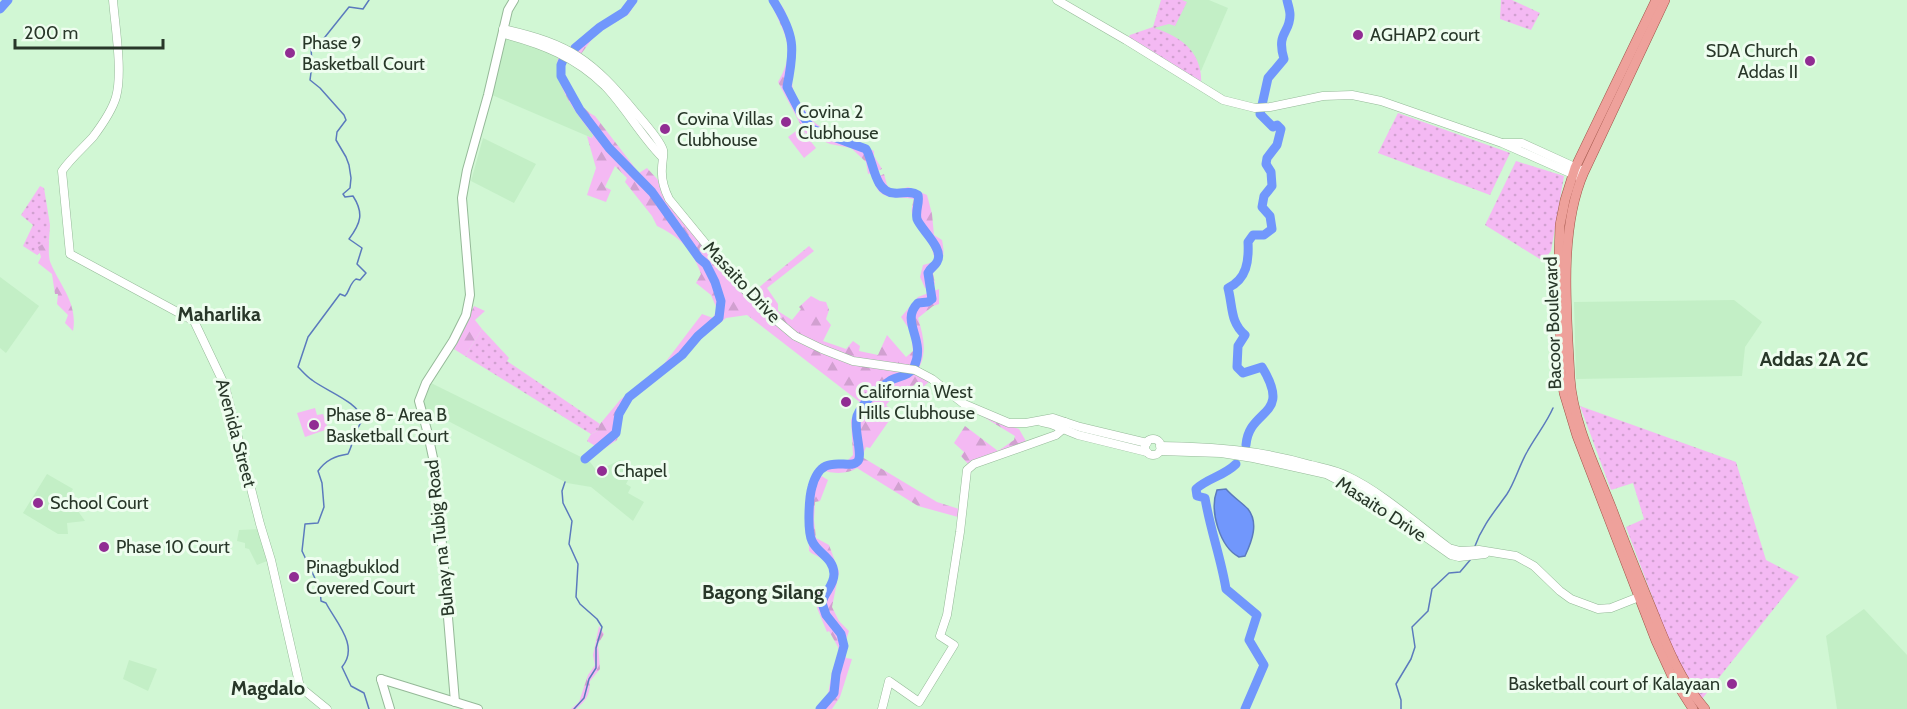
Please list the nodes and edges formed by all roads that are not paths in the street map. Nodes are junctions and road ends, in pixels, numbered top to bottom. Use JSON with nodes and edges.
{"nodes":[{"id":1,"x":113,"y":0,"type":"edge"},
{"id":2,"x":514,"y":0,"type":"edge"},
{"id":3,"x":1057,"y":0,"type":"edge"},
{"id":4,"x":1656,"y":0,"type":"edge"},
{"id":5,"x":1665,"y":0,"type":"edge"},
{"id":6,"x":503,"y":32,"type":"junction"},
{"id":7,"x":1578,"y":173,"type":"junction"},
{"id":8,"x":1064,"y":425,"type":"junction"},
{"id":9,"x":1147,"y":443,"type":"junction"},
{"id":10,"x":1160,"y":448,"type":"junction"},
{"id":11,"x":1147,"y":452,"type":"junction"},
{"id":12,"x":1642,"y":596,"type":"junction"},
{"id":13,"x":1684,"y":689,"type":"junction"},
{"id":14,"x":455,"y":702,"type":"junction"},
{"id":15,"x":327,"y":709,"type":"edge"},
{"id":16,"x":390,"y":709,"type":"edge"},
{"id":17,"x":478,"y":709,"type":"edge"},
{"id":18,"x":882,"y":709,"type":"edge"},
{"id":19,"x":1693,"y":709,"type":"edge"},
{"id":20,"x":1705,"y":709,"type":"edge"}],
"edges":[{"from":1,"to":15,"type":"street","name":"Avenida Street"},
{"from":2,"to":6,"type":"main road","name":"Buhay na Tubig Road"},
{"from":3,"to":7,"type":"street"},
{"from":4,"to":7,"type":"main road","name":"Bacoor Boulevard"},
{"from":5,"to":7,"type":"main road","name":"Bacoor Boulevard"},
{"from":6,"to":8,"type":"street","name":"Masaito Drive"},
{"from":6,"to":14,"type":"main road","name":"Buhay na Tubig Road"},
{"from":7,"to":12,"type":"main road","name":"Bacoor Boulevard"},
{"from":8,"to":9,"type":"street","name":"Masaito Drive"},
{"from":8,"to":11,"type":"street","name":"Masaito Drive"},
{"from":8,"to":18,"type":"street"},
{"from":9,"to":10,"type":"street"},
{"from":9,"to":11,"type":"street"},
{"from":10,"to":11,"type":"street"},
{"from":10,"to":12,"type":"street","name":"Masaito Drive"},
{"from":12,"to":13,"type":"main road","name":"Bacoor Boulevard"},
{"from":13,"to":19,"type":"main road","name":"Bacoor Boulevard"},
{"from":13,"to":20,"type":"main road","name":"Bacoor Boulevard"},
{"from":14,"to":16,"type":"main road"},
{"from":14,"to":17,"type":"main road"}]}
